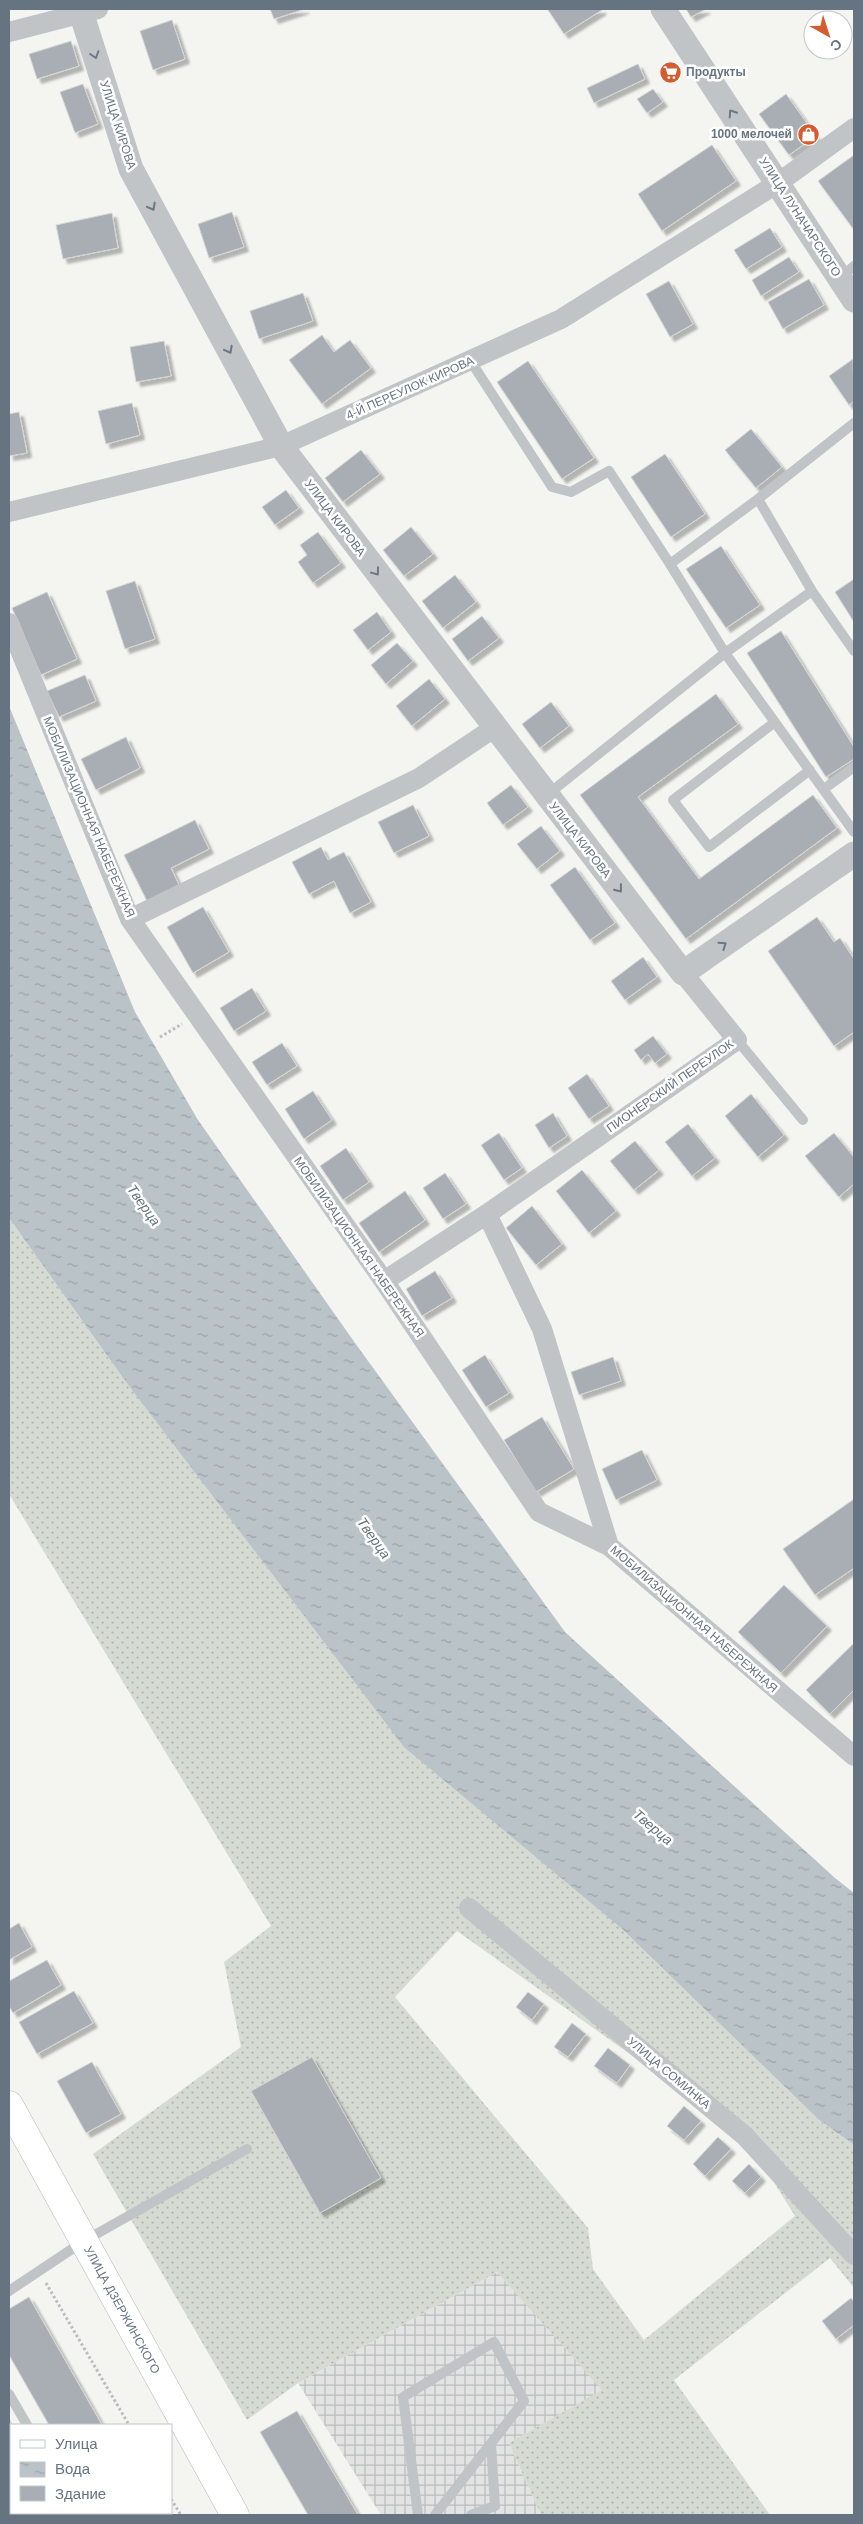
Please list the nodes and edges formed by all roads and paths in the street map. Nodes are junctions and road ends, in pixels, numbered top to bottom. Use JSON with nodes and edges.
{"nodes":[{"id":1,"x":663,"y":9,"type":"edge"},
{"id":2,"x":87,"y":11,"type":"edge"},
{"id":3,"x":9,"y":32,"type":"edge"},
{"id":4,"x":854,"y":128,"type":"edge"},
{"id":5,"x":778,"y":183,"type":"junction"},
{"id":6,"x":847,"y":272,"type":"edge"},
{"id":7,"x":854,"y":300,"type":"edge"},
{"id":8,"x":470,"y":360,"type":"junction"},
{"id":9,"x":854,"y":423,"type":"edge"},
{"id":10,"x":281,"y":446,"type":"junction"},
{"id":11,"x":758,"y":499,"type":"junction"},
{"id":12,"x":9,"y":512,"type":"edge"},
{"id":13,"x":670,"y":564,"type":"junction"},
{"id":14,"x":812,"y":591,"type":"junction"},
{"id":15,"x":9,"y":623,"type":"edge"},
{"id":16,"x":854,"y":651,"type":"edge"},
{"id":17,"x":725,"y":653,"type":"junction"},
{"id":18,"x":775,"y":722,"type":"junction"},
{"id":19,"x":494,"y":728,"type":"junction"},
{"id":20,"x":854,"y":767,"type":"edge"},
{"id":21,"x":810,"y":770,"type":"junction"},
{"id":22,"x":824,"y":790,"type":"junction"},
{"id":23,"x":546,"y":795,"type":"junction"},
{"id":24,"x":854,"y":832,"type":"edge"},
{"id":25,"x":854,"y":854,"type":"edge"},
{"id":26,"x":130,"y":919,"type":"junction"},
{"id":27,"x":683,"y":972,"type":"junction"},
{"id":28,"x":737,"y":1040,"type":"junction"},
{"id":29,"x":803,"y":1120,"type":"dead end"},
{"id":30,"x":487,"y":1214,"type":"junction"},
{"id":31,"x":384,"y":1282,"type":"junction"},
{"id":32,"x":609,"y":1546,"type":"junction"},
{"id":33,"x":854,"y":1756,"type":"edge"},
{"id":34,"x":469,"y":1908,"type":"dead end"},
{"id":35,"x":9,"y":2105,"type":"edge"},
{"id":36,"x":247,"y":2149,"type":"dead end"},
{"id":37,"x":84,"y":2241,"type":"junction"},
{"id":38,"x":854,"y":2255,"type":"edge"},
{"id":39,"x":39,"y":2271,"type":"junction"},
{"id":40,"x":9,"y":2291,"type":"edge"},
{"id":41,"x":9,"y":2394,"type":"edge"},
{"id":42,"x":26,"y":2424,"type":"edge"},
{"id":43,"x":128,"y":2424,"type":"edge"},
{"id":44,"x":491,"y":2444,"type":"junction"},
{"id":45,"x":172,"y":2501,"type":"edge"},
{"id":46,"x":181,"y":2515,"type":"edge"},
{"id":47,"x":236,"y":2515,"type":"edge"},
{"id":48,"x":418,"y":2515,"type":"edge"},
{"id":49,"x":435,"y":2515,"type":"edge"},
{"id":50,"x":471,"y":2515,"type":"edge"}],
"edges":[{"from":5,"to":1,"type":"street","name":"УЛИЦА ЛУНАЧАРСКОГО","one_way":true},
{"from":2,"to":3,"type":"street"},
{"from":2,"to":10,"type":"street","name":"УЛИЦА КИРОВА","one_way":true},
{"from":4,"to":5,"type":"street","name":"4-Й ПЕРЕУЛОК КИРОВА"},
{"from":5,"to":6,"type":"street","name":"УЛИЦА ЛУНАЧАРСКОГО"},
{"from":5,"to":8,"type":"street","name":"4-Й ПЕРЕУЛОК КИРОВА"},
{"from":6,"to":7,"type":"street","name":"УЛИЦА ЛУНАЧАРСКОГО"},
{"from":8,"to":10,"type":"street","name":"4-Й ПЕРЕУЛОК КИРОВА"},
{"from":8,"to":13,"type":"lane"},
{"from":9,"to":11,"type":"lane"},
{"from":10,"to":12,"type":"street","name":"4-Й ПЕРЕУЛОК КИРОВА"},
{"from":10,"to":19,"type":"street","name":"УЛИЦА КИРОВА","one_way":true},
{"from":11,"to":13,"type":"lane"},
{"from":11,"to":14,"type":"lane"},
{"from":13,"to":17,"type":"lane"},
{"from":14,"to":16,"type":"lane"},
{"from":14,"to":17,"type":"lane"},
{"from":15,"to":26,"type":"street","name":"МОБИЛИЗАЦИОННАЯ НАБЕРЕЖНАЯ"},
{"from":17,"to":18,"type":"lane"},
{"from":17,"to":23,"type":"lane"},
{"from":18,"to":21,"type":"lane"},
{"from":18,"to":21,"type":"lane"},
{"from":19,"to":23,"type":"street","name":"УЛИЦА КИРОВА"},
{"from":19,"to":26,"type":"street"},
{"from":20,"to":22,"type":"lane"},
{"from":21,"to":22,"type":"lane"},
{"from":22,"to":24,"type":"lane"},
{"from":23,"to":27,"type":"street","name":"УЛИЦА КИРОВА","one_way":true},
{"from":27,"to":25,"type":"street","one_way":true},
{"from":26,"to":31,"type":"street","name":"МОБИЛИЗАЦИОННАЯ НАБЕРЕЖНАЯ"},
{"from":27,"to":28,"type":"street","name":"ПИОНЕРСКИЙ ПЕРЕУЛОК"},
{"from":28,"to":29,"type":"lane"},
{"from":28,"to":30,"type":"street","name":"ПИОНЕРСКИЙ ПЕРЕУЛОК"},
{"from":30,"to":31,"type":"street","name":"ПИОНЕРСКИЙ ПЕРЕУЛОК"},
{"from":30,"to":32,"type":"street"},
{"from":31,"to":32,"type":"street","name":"МОБИЛИЗАЦИОННАЯ НАБЕРЕЖНАЯ"},
{"from":32,"to":33,"type":"street","name":"МОБИЛИЗАЦИОННАЯ НАБЕРЕЖНАЯ"},
{"from":34,"to":38,"type":"street","name":"УЛИЦА СОМИНКА"},
{"from":35,"to":37,"type":"main road","name":"УЛИЦА ДЗЕРЖИНСКОГО"},
{"from":36,"to":37,"type":"lane"},
{"from":37,"to":39,"type":"lane"},
{"from":37,"to":47,"type":"main road","name":"УЛИЦА ДЗЕРЖИНСКОГО"},
{"from":39,"to":40,"type":"lane"},
{"from":39,"to":43,"type":"path"},
{"from":41,"to":42,"type":"lane"},
{"from":44,"to":48,"type":"lane"},
{"from":44,"to":49,"type":"lane"},
{"from":44,"to":50,"type":"lane"},
{"from":45,"to":46,"type":"path"}]}
